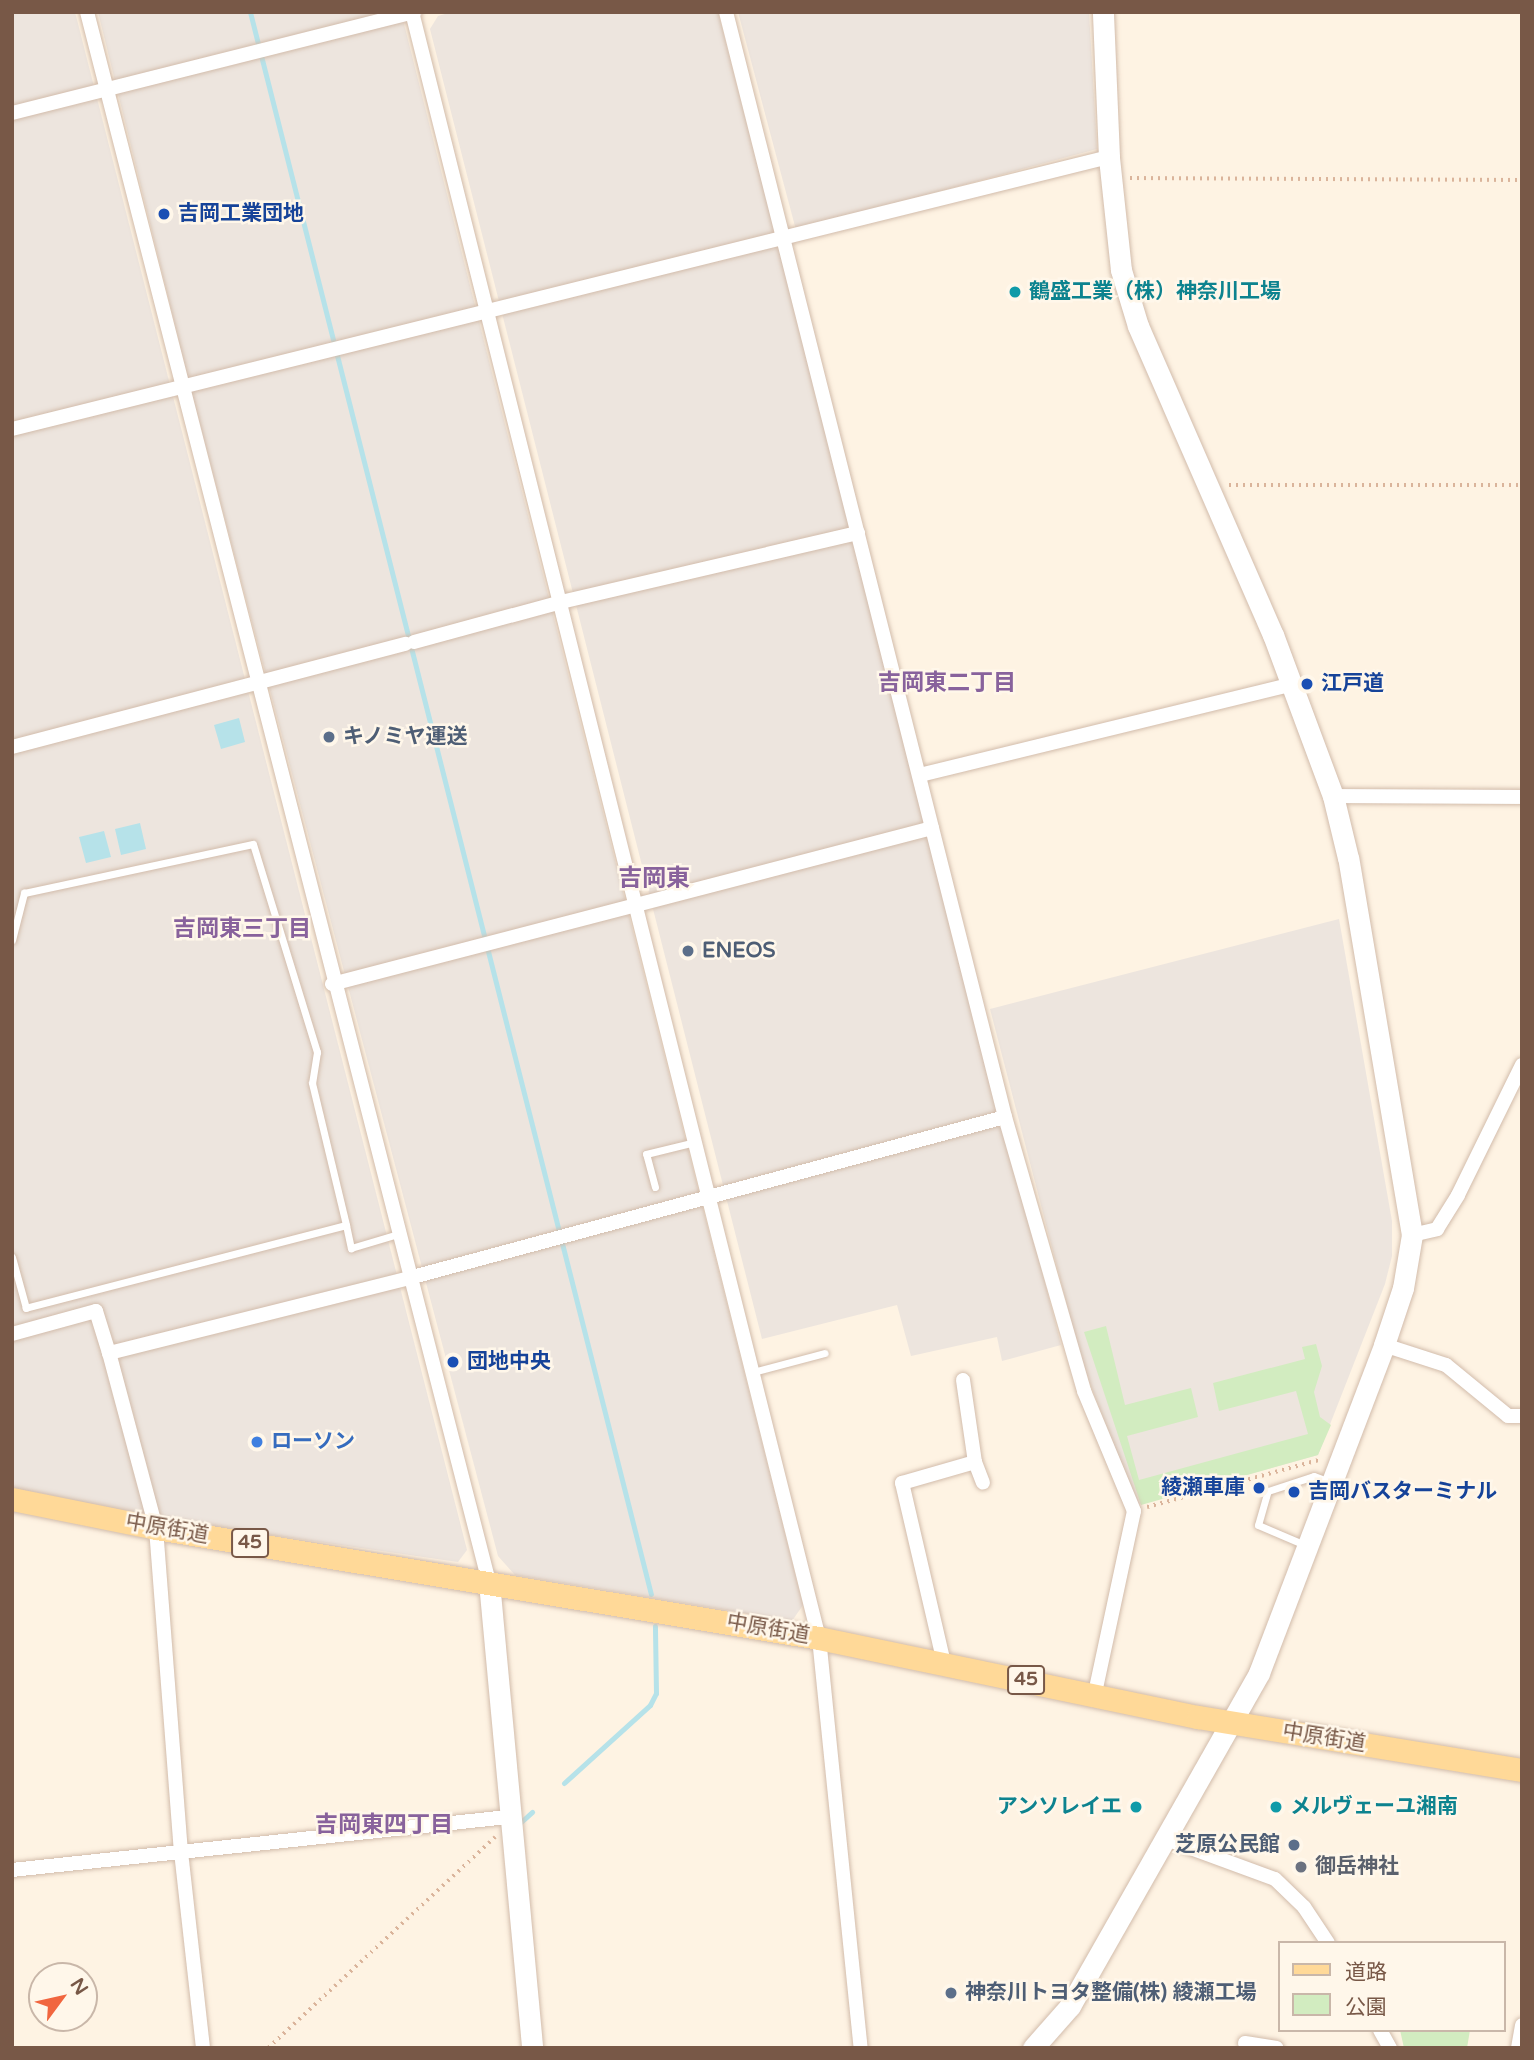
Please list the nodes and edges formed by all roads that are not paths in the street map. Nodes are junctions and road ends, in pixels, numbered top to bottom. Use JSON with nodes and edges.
{"nodes":[{"id":1,"x":87,"y":12,"type":"edge"},
{"id":2,"x":726,"y":12,"type":"edge"},
{"id":3,"x":1103,"y":12,"type":"edge"},
{"id":4,"x":413,"y":13,"type":"edge"},
{"id":5,"x":106,"y":88,"type":"junction"},
{"id":6,"x":12,"y":113,"type":"edge"},
{"id":7,"x":1109,"y":157,"type":"junction"},
{"id":8,"x":784,"y":237,"type":"junction"},
{"id":9,"x":487,"y":309,"type":"junction"},
{"id":10,"x":181,"y":387,"type":"junction"},
{"id":11,"x":12,"y":429,"type":"edge"},
{"id":12,"x":858,"y":533,"type":"junction"},
{"id":13,"x":561,"y":602,"type":"junction"},
{"id":14,"x":258,"y":684,"type":"junction"},
{"id":15,"x":1292,"y":684,"type":"junction"},
{"id":16,"x":12,"y":747,"type":"edge"},
{"id":17,"x":920,"y":775,"type":"junction"},
{"id":18,"x":1333,"y":796,"type":"junction"},
{"id":19,"x":1522,"y":797,"type":"edge"},
{"id":20,"x":932,"y":828,"type":"junction"},
{"id":21,"x":637,"y":904,"type":"junction"},
{"id":22,"x":12,"y":940,"type":"edge"},
{"id":23,"x":332,"y":984,"type":"junction"},
{"id":24,"x":1522,"y":1065,"type":"edge"},
{"id":25,"x":1005,"y":1117,"type":"junction"},
{"id":26,"x":696,"y":1142,"type":"junction"},
{"id":27,"x":655,"y":1187,"type":"dead end"},
{"id":28,"x":709,"y":1198,"type":"junction"},
{"id":29,"x":346,"y":1225,"type":"junction"},
{"id":30,"x":398,"y":1234,"type":"junction"},
{"id":31,"x":1412,"y":1235,"type":"junction"},
{"id":32,"x":12,"y":1257,"type":"edge"},
{"id":33,"x":409,"y":1278,"type":"junction"},
{"id":34,"x":12,"y":1334,"type":"edge"},
{"id":35,"x":1384,"y":1345,"type":"junction"},
{"id":36,"x":108,"y":1353,"type":"junction"},
{"id":37,"x":825,"y":1353,"type":"dead end"},
{"id":38,"x":753,"y":1371,"type":"junction"},
{"id":39,"x":963,"y":1380,"type":"dead end"},
{"id":40,"x":1522,"y":1416,"type":"edge"},
{"id":41,"x":975,"y":1462,"type":"junction"},
{"id":42,"x":983,"y":1483,"type":"dead end"},
{"id":43,"x":1332,"y":1483,"type":"junction"},
{"id":44,"x":12,"y":1499,"type":"edge"},
{"id":45,"x":156,"y":1528,"type":"junction"},
{"id":46,"x":1309,"y":1546,"type":"junction"},
{"id":47,"x":489,"y":1581,"type":"junction"},
{"id":48,"x":819,"y":1638,"type":"junction"},
{"id":49,"x":944,"y":1663,"type":"junction"},
{"id":50,"x":1095,"y":1693,"type":"junction"},
{"id":51,"x":1233,"y":1723,"type":"junction"},
{"id":52,"x":1522,"y":1770,"type":"edge"},
{"id":53,"x":510,"y":1820,"type":"junction"},
{"id":54,"x":1166,"y":1839,"type":"junction"},
{"id":55,"x":181,"y":1853,"type":"junction"},
{"id":56,"x":12,"y":1870,"type":"edge"},
{"id":57,"x":1327,"y":1941,"type":"edge"},
{"id":58,"x":1522,"y":2025,"type":"edge"},
{"id":59,"x":1381,"y":2032,"type":"edge"},
{"id":60,"x":1245,"y":2043,"type":"dead end"},
{"id":61,"x":1272,"y":2047,"type":"edge"},
{"id":62,"x":203,"y":2048,"type":"edge"},
{"id":63,"x":532,"y":2048,"type":"edge"},
{"id":64,"x":861,"y":2048,"type":"edge"},
{"id":65,"x":1033,"y":2048,"type":"edge"},
{"id":66,"x":1390,"y":2048,"type":"edge"},
{"id":67,"x":1518,"y":2048,"type":"edge"}],
"edges":[{"from":1,"to":5,"type":"street"},
{"from":2,"to":8,"type":"street"},
{"from":3,"to":7,"type":"street"},
{"from":4,"to":5,"type":"street"},
{"from":4,"to":9,"type":"street"},
{"from":5,"to":6,"type":"street"},
{"from":5,"to":10,"type":"street"},
{"from":7,"to":8,"type":"street"},
{"from":7,"to":15,"type":"street"},
{"from":8,"to":9,"type":"street"},
{"from":8,"to":12,"type":"street"},
{"from":9,"to":10,"type":"street"},
{"from":9,"to":13,"type":"street"},
{"from":10,"to":11,"type":"street"},
{"from":10,"to":14,"type":"street"},
{"from":12,"to":13,"type":"street"},
{"from":12,"to":17,"type":"street"},
{"from":13,"to":14,"type":"street"},
{"from":13,"to":21,"type":"street"},
{"from":14,"to":16,"type":"street"},
{"from":14,"to":23,"type":"street"},
{"from":15,"to":17,"type":"street"},
{"from":15,"to":18,"type":"street"},
{"from":17,"to":20,"type":"street"},
{"from":18,"to":19,"type":"street"},
{"from":18,"to":31,"type":"street"},
{"from":20,"to":21,"type":"street"},
{"from":20,"to":25,"type":"street"},
{"from":21,"to":23,"type":"street"},
{"from":21,"to":26,"type":"street"},
{"from":22,"to":29,"type":"lane"},
{"from":23,"to":30,"type":"street"},
{"from":24,"to":31,"type":"street"},
{"from":25,"to":28,"type":"street"},
{"from":25,"to":50,"type":"street"},
{"from":26,"to":27,"type":"lane"},
{"from":26,"to":28,"type":"street"},
{"from":28,"to":33,"type":"street"},
{"from":28,"to":38,"type":"street"},
{"from":29,"to":30,"type":"lane"},
{"from":29,"to":32,"type":"lane"},
{"from":30,"to":33,"type":"street"},
{"from":31,"to":35,"type":"street"},
{"from":33,"to":36,"type":"street"},
{"from":33,"to":47,"type":"street"},
{"from":34,"to":36,"type":"street"},
{"from":35,"to":40,"type":"street"},
{"from":35,"to":43,"type":"street"},
{"from":36,"to":45,"type":"street"},
{"from":37,"to":38,"type":"lane"},
{"from":38,"to":48,"type":"street"},
{"from":39,"to":41,"type":"street"},
{"from":41,"to":42,"type":"street"},
{"from":41,"to":49,"type":"street"},
{"from":43,"to":46,"type":"street"},
{"from":43,"to":46,"type":"lane"},
{"from":44,"to":45,"type":"main road","name":"中原街道","number":"45"},
{"from":45,"to":47,"type":"main road","name":"中原街道","number":"45"},
{"from":45,"to":55,"type":"street"},
{"from":46,"to":51,"type":"street"},
{"from":47,"to":48,"type":"main road","name":"中原街道","number":"45"},
{"from":47,"to":53,"type":"street"},
{"from":48,"to":49,"type":"main road","name":"中原街道","number":"45"},
{"from":48,"to":64,"type":"street"},
{"from":49,"to":50,"type":"main road","name":"中原街道","number":"45"},
{"from":50,"to":51,"type":"main road","name":"中原街道","number":"45"},
{"from":51,"to":52,"type":"main road","name":"中原街道","number":"45"},
{"from":51,"to":54,"type":"street"},
{"from":53,"to":55,"type":"street"},
{"from":53,"to":63,"type":"street"},
{"from":54,"to":57,"type":"street"},
{"from":54,"to":65,"type":"street"},
{"from":55,"to":56,"type":"street"},
{"from":55,"to":62,"type":"street"},
{"from":58,"to":67,"type":"street"},
{"from":59,"to":66,"type":"street"},
{"from":60,"to":61,"type":"street"}]}
